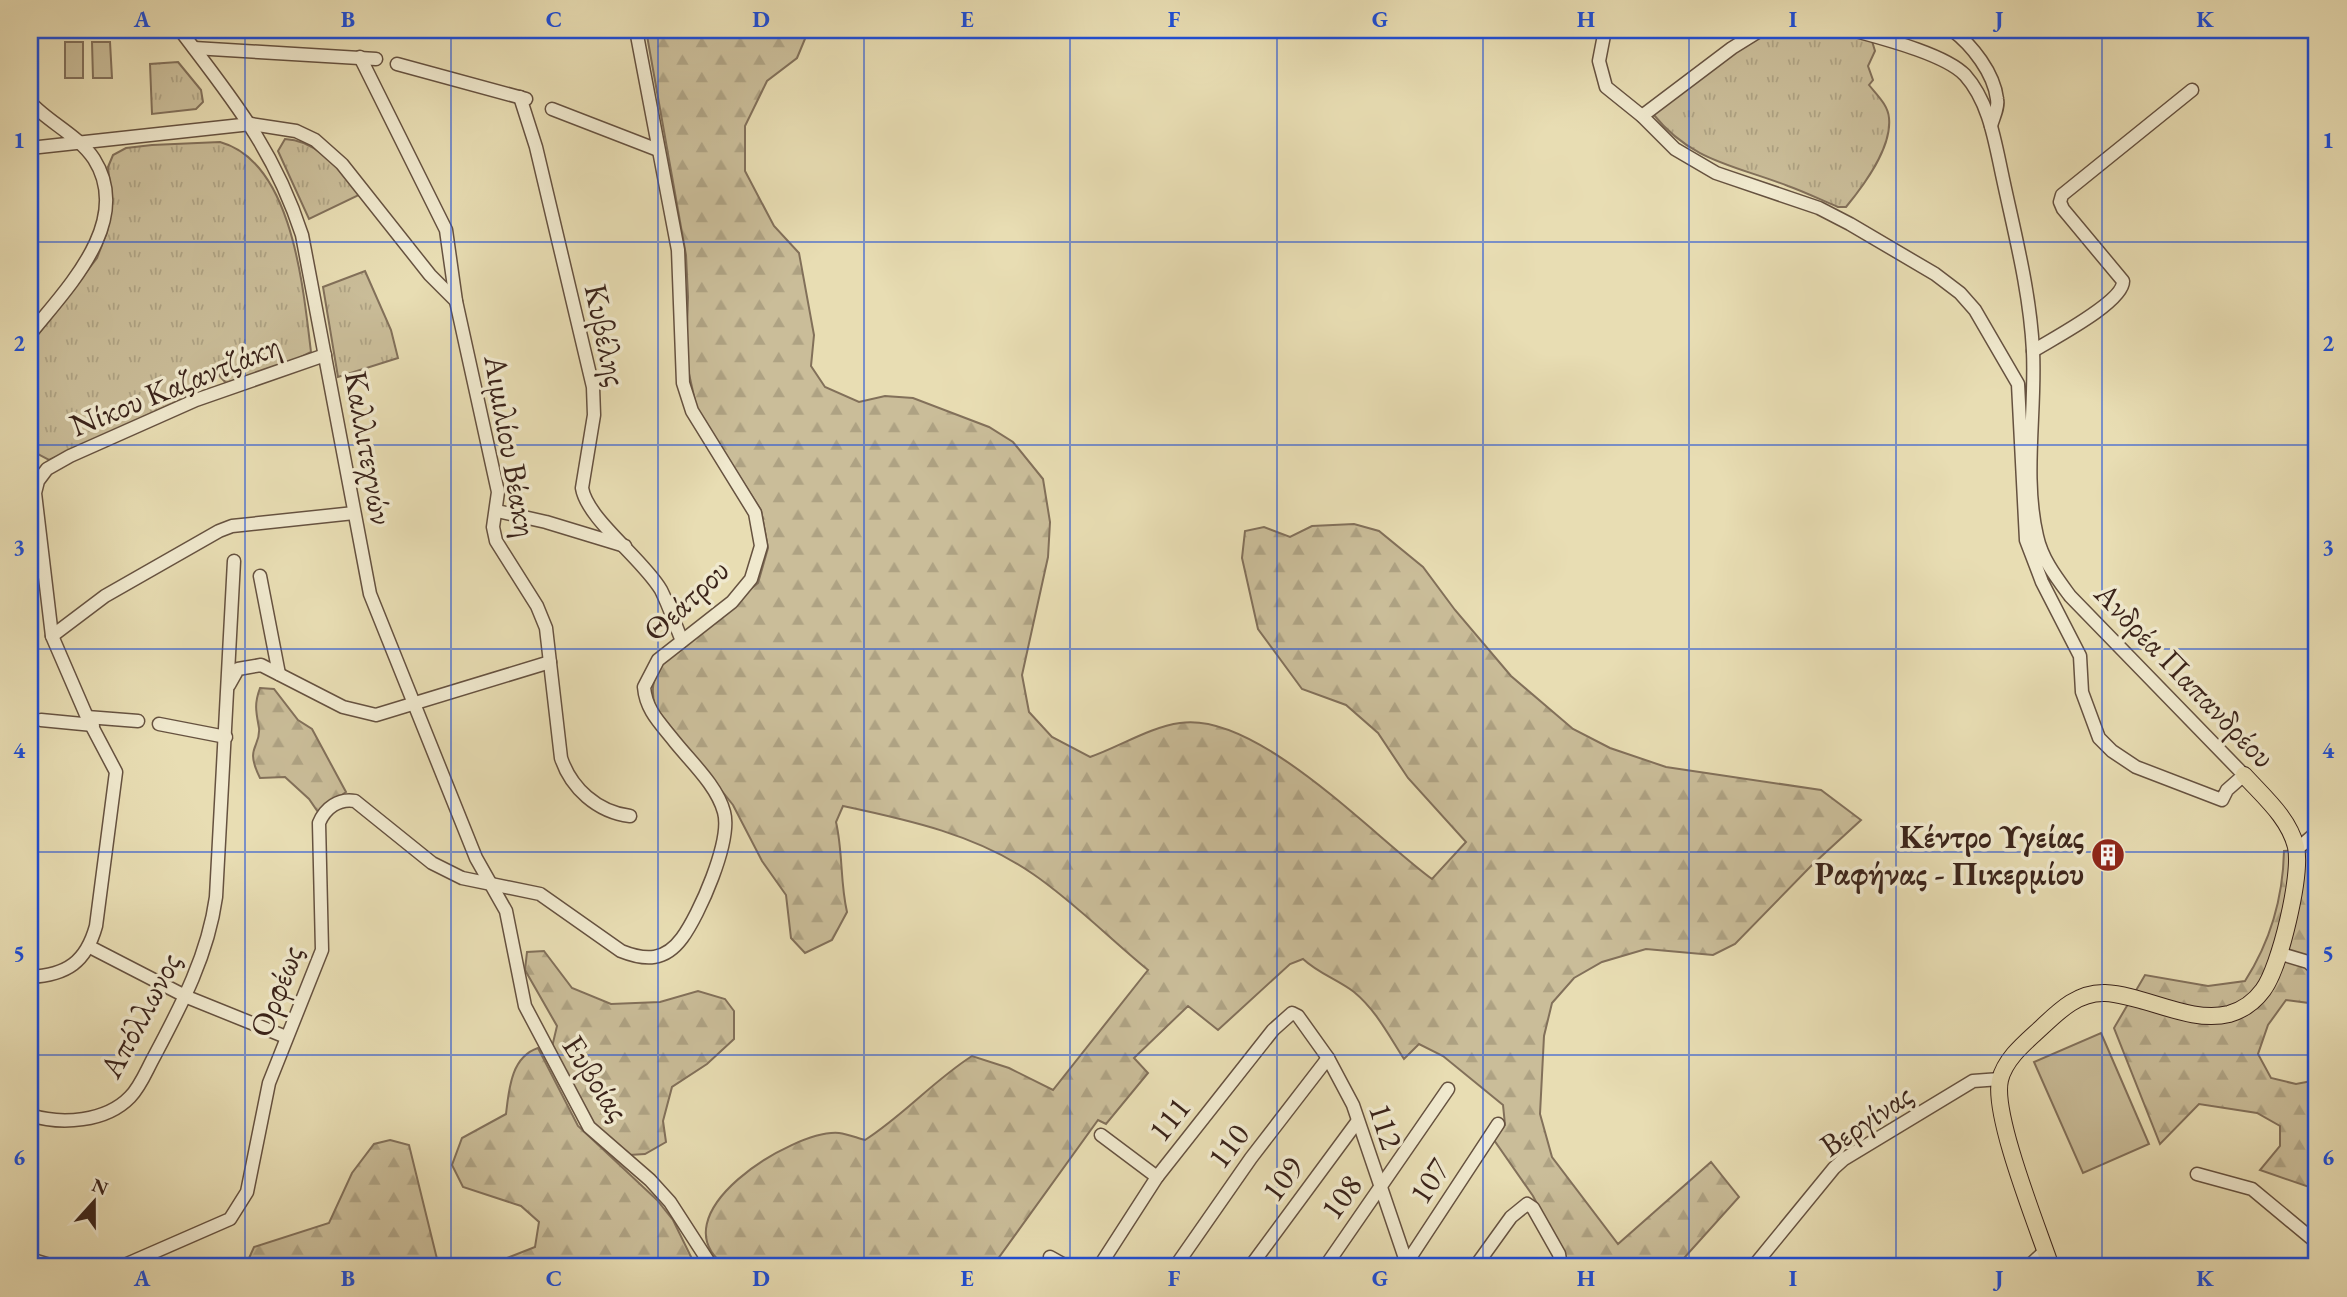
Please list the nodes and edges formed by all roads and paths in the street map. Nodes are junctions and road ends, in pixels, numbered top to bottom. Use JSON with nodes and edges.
{"nodes":[{"id":1,"x":180,"y":30,"type":"edge"},
{"id":2,"x":636,"y":30,"type":"edge"},
{"id":3,"x":1605,"y":30,"type":"edge"},
{"id":4,"x":1761,"y":30,"type":"edge"},
{"id":5,"x":1853,"y":30,"type":"edge"},
{"id":6,"x":1952,"y":30,"type":"edge"},
{"id":7,"x":194,"y":48,"type":"junction"},
{"id":8,"x":360,"y":57,"type":"junction"},
{"id":9,"x":376,"y":59,"type":"dead end"},
{"id":10,"x":397,"y":64,"type":"dead end"},
{"id":11,"x":2192,"y":90,"type":"dead end"},
{"id":12,"x":30,"y":102,"type":"edge"},
{"id":13,"x":552,"y":109,"type":"dead end"},
{"id":14,"x":1642,"y":116,"type":"junction"},
{"id":15,"x":251,"y":124,"type":"junction"},
{"id":16,"x":1991,"y":126,"type":"junction"},
{"id":17,"x":80,"y":145,"type":"junction"},
{"id":18,"x":30,"y":148,"type":"edge"},
{"id":19,"x":658,"y":149,"type":"junction"},
{"id":20,"x":456,"y":301,"type":"junction"},
{"id":21,"x":30,"y":334,"type":"edge"},
{"id":22,"x":2033,"y":351,"type":"junction"},
{"id":23,"x":325,"y":355,"type":"junction"},
{"id":24,"x":497,"y":511,"type":"junction"},
{"id":25,"x":354,"y":513,"type":"junction"},
{"id":26,"x":627,"y":547,"type":"junction"},
{"id":27,"x":234,"y":561,"type":"dead end"},
{"id":28,"x":260,"y":576,"type":"dead end"},
{"id":29,"x":52,"y":636,"type":"junction"},
{"id":30,"x":682,"y":641,"type":"junction"},
{"id":31,"x":550,"y":662,"type":"junction"},
{"id":32,"x":279,"y":674,"type":"junction"},
{"id":33,"x":228,"y":688,"type":"junction"},
{"id":34,"x":412,"y":703,"type":"junction"},
{"id":35,"x":36,"y":719,"type":"edge"},
{"id":36,"x":90,"y":721,"type":"junction"},
{"id":37,"x":138,"y":721,"type":"dead end"},
{"id":38,"x":159,"y":724,"type":"dead end"},
{"id":39,"x":226,"y":737,"type":"junction"},
{"id":40,"x":2244,"y":775,"type":"junction"},
{"id":41,"x":630,"y":816,"type":"dead end"},
{"id":42,"x":2317,"y":832,"type":"edge"},
{"id":43,"x":2297,"y":850,"type":"junction"},
{"id":44,"x":493,"y":886,"type":"junction"},
{"id":45,"x":90,"y":947,"type":"junction"},
{"id":46,"x":2278,"y":953,"type":"junction"},
{"id":47,"x":2314,"y":962,"type":"edge"},
{"id":48,"x":30,"y":977,"type":"edge"},
{"id":49,"x":187,"y":997,"type":"junction"},
{"id":50,"x":1292,"y":1013,"type":"joint"},
{"id":51,"x":286,"y":1037,"type":"junction"},
{"id":52,"x":1328,"y":1058,"type":"junction"},
{"id":53,"x":2000,"y":1079,"type":"junction"},
{"id":54,"x":1448,"y":1089,"type":"dead end"},
{"id":55,"x":30,"y":1115,"type":"edge"},
{"id":56,"x":1357,"y":1122,"type":"junction"},
{"id":57,"x":1499,"y":1124,"type":"dead end"},
{"id":58,"x":1101,"y":1135,"type":"dead end"},
{"id":59,"x":2197,"y":1174,"type":"dead end"},
{"id":60,"x":1157,"y":1177,"type":"junction"},
{"id":61,"x":1379,"y":1190,"type":"junction"},
{"id":62,"x":2317,"y":1243,"type":"edge"},
{"id":63,"x":2046,"y":1250,"type":"junction"},
{"id":64,"x":1049,"y":1257,"type":"dead end"},
{"id":65,"x":30,"y":1259,"type":"edge"},
{"id":66,"x":1406,"y":1266,"type":"edge"},
{"id":67,"x":56,"y":1267,"type":"edge"},
{"id":68,"x":120,"y":1267,"type":"edge"},
{"id":69,"x":712,"y":1267,"type":"edge"},
{"id":70,"x":1069,"y":1267,"type":"edge"},
{"id":71,"x":1099,"y":1267,"type":"edge"},
{"id":72,"x":1175,"y":1267,"type":"edge"},
{"id":73,"x":1250,"y":1267,"type":"edge"},
{"id":74,"x":1325,"y":1267,"type":"edge"},
{"id":75,"x":1475,"y":1267,"type":"edge"},
{"id":76,"x":1555,"y":1267,"type":"edge"},
{"id":77,"x":1753,"y":1267,"type":"edge"},
{"id":78,"x":2028,"y":1267,"type":"edge"},
{"id":79,"x":2051,"y":1267,"type":"edge"}],
"edges":[{"from":1,"to":7,"type":"street","name":"Καλλιτεχνών"},
{"from":2,"to":19,"type":"street","name":"Θεάτρου"},
{"from":3,"to":14,"type":"street"},
{"from":4,"to":14,"type":"street"},
{"from":5,"to":16,"type":"street"},
{"from":6,"to":16,"type":"street","name":"Ανδρέα Παπανδρέου"},
{"from":7,"to":8,"type":"street"},
{"from":7,"to":15,"type":"street","name":"Καλλιτεχνών"},
{"from":8,"to":9,"type":"street"},
{"from":8,"to":20,"type":"street","name":"Αιμιλίου Βέακη"},
{"from":10,"to":26,"type":"street","name":"Κυβέλης"},
{"from":11,"to":22,"type":"street"},
{"from":12,"to":17,"type":"street"},
{"from":13,"to":19,"type":"street"},
{"from":14,"to":40,"type":"street"},
{"from":15,"to":17,"type":"street"},
{"from":15,"to":20,"type":"street"},
{"from":15,"to":23,"type":"street","name":"Καλλιτεχνών"},
{"from":16,"to":22,"type":"street","name":"Ανδρέα Παπανδρέου"},
{"from":17,"to":18,"type":"street"},
{"from":17,"to":21,"type":"street"},
{"from":19,"to":30,"type":"street","name":"Θεάτρου"},
{"from":20,"to":24,"type":"street","name":"Αιμιλίου Βέακη"},
{"from":22,"to":40,"type":"street","name":"Ανδρέα Παπανδρέου"},
{"from":23,"to":25,"type":"street","name":"Καλλιτεχνών"},
{"from":23,"to":29,"type":"street","name":"Νίκου Καζαντζάκη"},
{"from":24,"to":26,"type":"street"},
{"from":24,"to":31,"type":"street","name":"Αιμιλίου Βέακη"},
{"from":25,"to":29,"type":"street"},
{"from":25,"to":34,"type":"street","name":"Καλλιτεχνών"},
{"from":26,"to":30,"type":"street","name":"Κυβέλης"},
{"from":27,"to":33,"type":"street","name":"Απόλλωνος"},
{"from":28,"to":32,"type":"street"},
{"from":29,"to":36,"type":"street"},
{"from":30,"to":44,"type":"street","name":"Θεάτρου"},
{"from":31,"to":34,"type":"street"},
{"from":31,"to":41,"type":"street","name":"Αιμιλίου Βέακη"},
{"from":32,"to":33,"type":"street"},
{"from":32,"to":34,"type":"street"},
{"from":33,"to":39,"type":"street","name":"Απόλλωνος"},
{"from":34,"to":44,"type":"street","name":"Καλλιτεχνών"},
{"from":35,"to":36,"type":"street"},
{"from":36,"to":37,"type":"street"},
{"from":36,"to":45,"type":"street"},
{"from":38,"to":39,"type":"street"},
{"from":39,"to":49,"type":"street","name":"Απόλλωνος"},
{"from":40,"to":43,"type":"main road","name":"Ανδρέα Παπανδρέου"},
{"from":42,"to":43,"type":"street"},
{"from":43,"to":46,"type":"main road","name":"Ανδρέα Παπανδρέου"},
{"from":44,"to":51,"type":"street","name":"Ορφέως"},
{"from":44,"to":69,"type":"street","name":"Ευβοίας"},
{"from":45,"to":48,"type":"street"},
{"from":45,"to":49,"type":"street"},
{"from":46,"to":47,"type":"street"},
{"from":46,"to":53,"type":"main road","name":"Ανδρέα Παπανδρέου"},
{"from":49,"to":51,"type":"street"},
{"from":49,"to":55,"type":"street","name":"Απόλλωνος"},
{"from":50,"to":52,"type":"street","name":"112"},
{"from":50,"to":60,"type":"street","name":"111"},
{"from":51,"to":68,"type":"street","name":"Ορφέως"},
{"from":52,"to":56,"type":"street","name":"112"},
{"from":52,"to":72,"type":"street","name":"110"},
{"from":53,"to":63,"type":"main road"},
{"from":53,"to":77,"type":"street","name":"Βεργίνας"},
{"from":54,"to":61,"type":"street","name":"108"},
{"from":56,"to":61,"type":"street","name":"112"},
{"from":56,"to":73,"type":"street","name":"109"},
{"from":57,"to":66,"type":"street","name":"107"},
{"from":58,"to":60,"type":"street"},
{"from":59,"to":62,"type":"street"},
{"from":60,"to":71,"type":"street","name":"111"},
{"from":61,"to":66,"type":"street","name":"112"},
{"from":61,"to":74,"type":"street","name":"108"},
{"from":63,"to":78,"type":"street"},
{"from":63,"to":79,"type":"main road"},
{"from":64,"to":70,"type":"street"},
{"from":65,"to":67,"type":"street"},
{"from":75,"to":76,"type":"street"}]}
